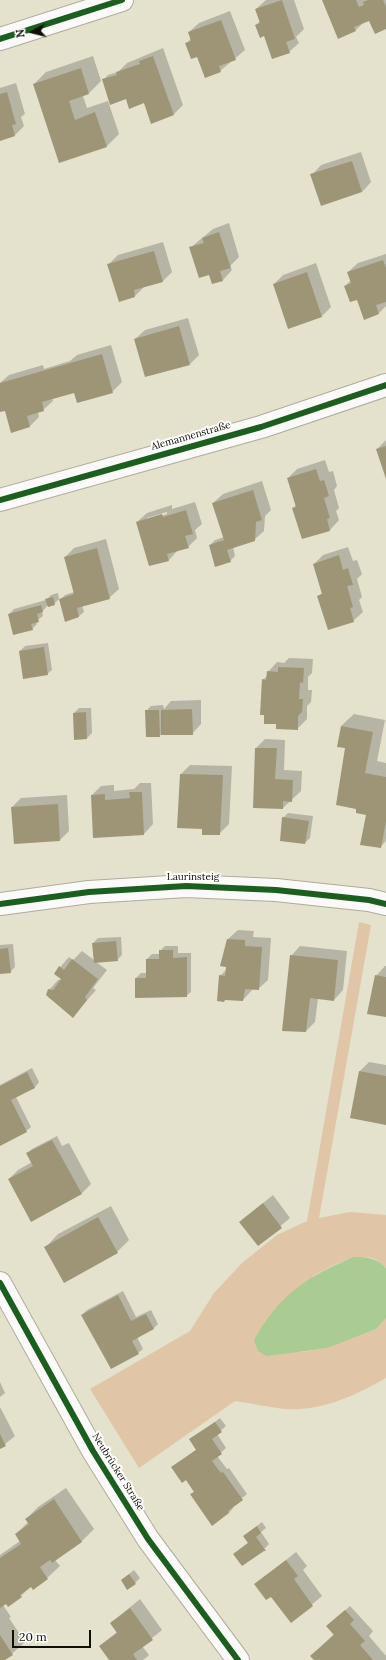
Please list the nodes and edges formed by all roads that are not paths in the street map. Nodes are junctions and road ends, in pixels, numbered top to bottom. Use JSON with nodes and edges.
{"nodes":[{"id":1,"x":122,"y":0,"type":"edge"},
{"id":2,"x":0,"y":38,"type":"edge"},
{"id":3,"x":386,"y":385,"type":"edge"},
{"id":4,"x":0,"y":500,"type":"edge"},
{"id":5,"x":0,"y":904,"type":"edge"},
{"id":6,"x":386,"y":904,"type":"edge"},
{"id":7,"x":0,"y":1283,"type":"edge"},
{"id":8,"x":238,"y":1660,"type":"edge"}],
"edges":[{"from":1,"to":2,"type":"street"},
{"from":3,"to":4,"type":"street","name":"Alemannenstraße"},
{"from":5,"to":6,"type":"street","name":"Laurinsteig"},
{"from":7,"to":8,"type":"street","name":"Neubrücker Straße"}]}
